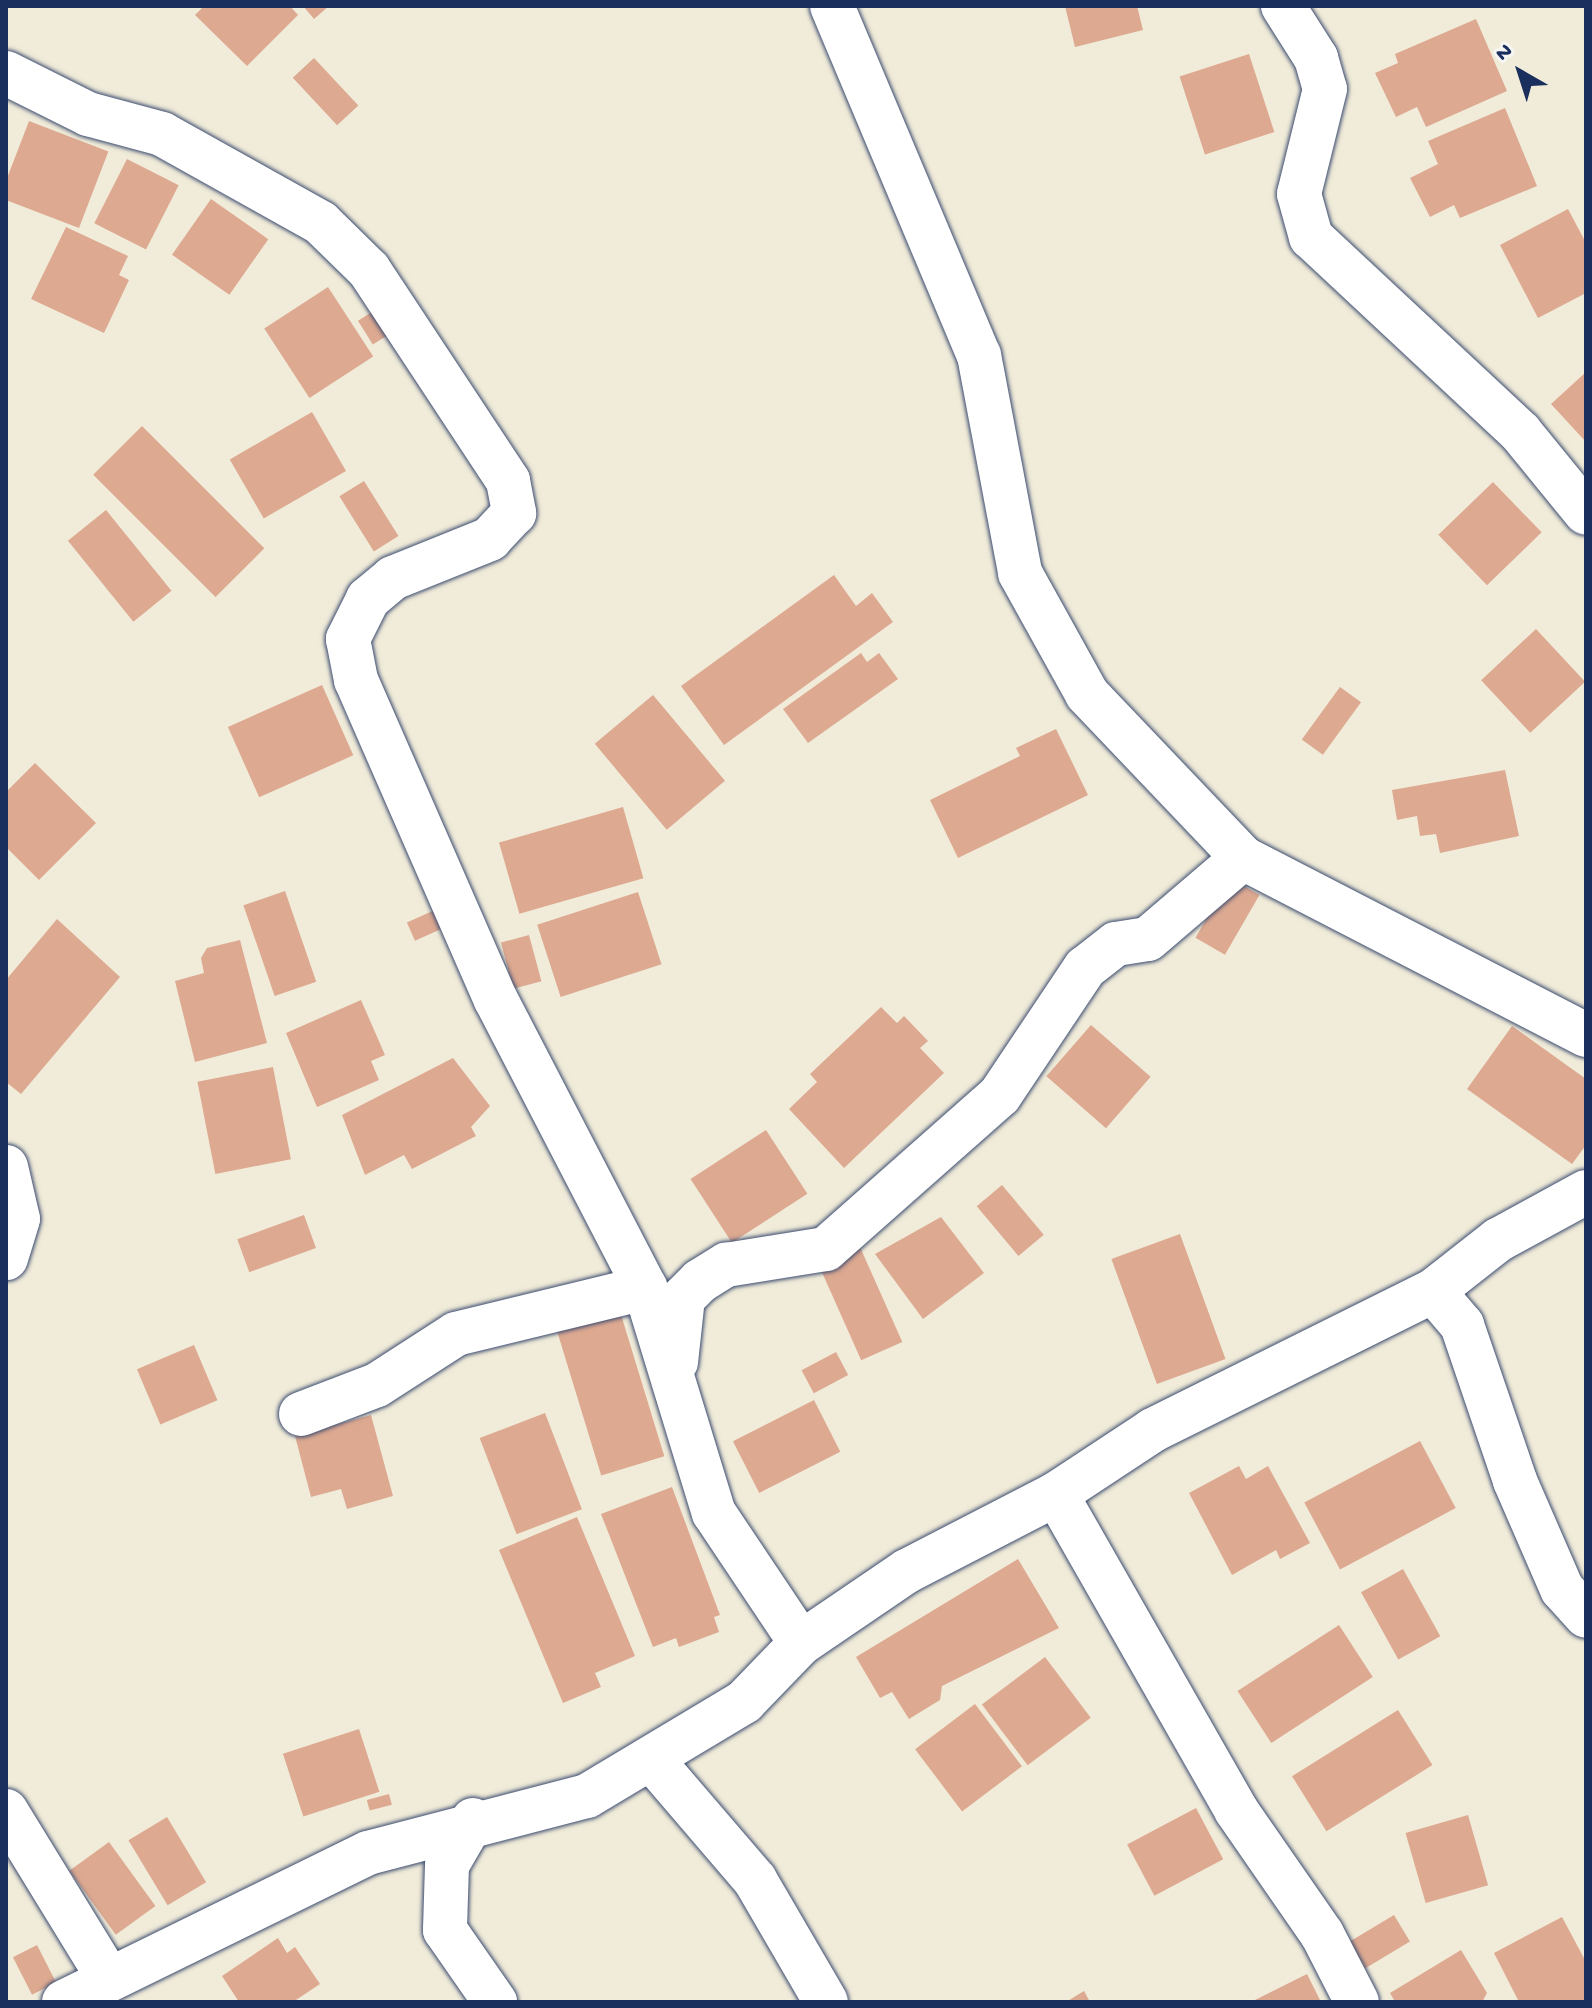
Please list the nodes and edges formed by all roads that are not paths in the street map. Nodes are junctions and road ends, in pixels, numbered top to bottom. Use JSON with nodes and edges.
{"nodes":[{"id":1,"x":832,"y":6,"type":"edge"},
{"id":2,"x":1283,"y":6,"type":"edge"},
{"id":3,"x":6,"y":73,"type":"edge"},
{"id":4,"x":1586,"y":513,"type":"edge"},
{"id":5,"x":1243,"y":858,"type":"junction"},
{"id":6,"x":1586,"y":1035,"type":"edge"},
{"id":7,"x":6,"y":1167,"type":"edge"},
{"id":8,"x":1586,"y":1192,"type":"edge"},
{"id":9,"x":6,"y":1258,"type":"edge"},
{"id":10,"x":645,"y":1288,"type":"junction"},
{"id":11,"x":1433,"y":1291,"type":"junction"},
{"id":12,"x":678,"y":1409,"type":"junction"},
{"id":13,"x":301,"y":1414,"type":"dead end"},
{"id":14,"x":1056,"y":1494,"type":"junction"},
{"id":15,"x":1586,"y":1616,"type":"edge"},
{"id":16,"x":801,"y":1643,"type":"junction"},
{"id":17,"x":653,"y":1761,"type":"junction"},
{"id":18,"x":6,"y":1811,"type":"edge"},
{"id":19,"x":473,"y":1820,"type":"junction"},
{"id":20,"x":107,"y":1976,"type":"junction"},
{"id":21,"x":64,"y":2002,"type":"edge"},
{"id":22,"x":495,"y":2002,"type":"edge"},
{"id":23,"x":826,"y":2002,"type":"edge"},
{"id":24,"x":1357,"y":2002,"type":"edge"}],
"edges":[{"from":1,"to":5,"type":"street"},
{"from":2,"to":4,"type":"street"},
{"from":3,"to":10,"type":"street"},
{"from":5,"to":6,"type":"street"},
{"from":5,"to":12,"type":"street"},
{"from":7,"to":9,"type":"street"},
{"from":8,"to":11,"type":"street"},
{"from":10,"to":12,"type":"street"},
{"from":10,"to":13,"type":"street"},
{"from":11,"to":14,"type":"street"},
{"from":11,"to":15,"type":"street"},
{"from":12,"to":16,"type":"street"},
{"from":14,"to":16,"type":"street"},
{"from":14,"to":24,"type":"street"},
{"from":16,"to":17,"type":"street"},
{"from":17,"to":19,"type":"street"},
{"from":17,"to":23,"type":"street"},
{"from":18,"to":20,"type":"street"},
{"from":19,"to":20,"type":"street"},
{"from":19,"to":22,"type":"street"},
{"from":20,"to":21,"type":"street"}]}
